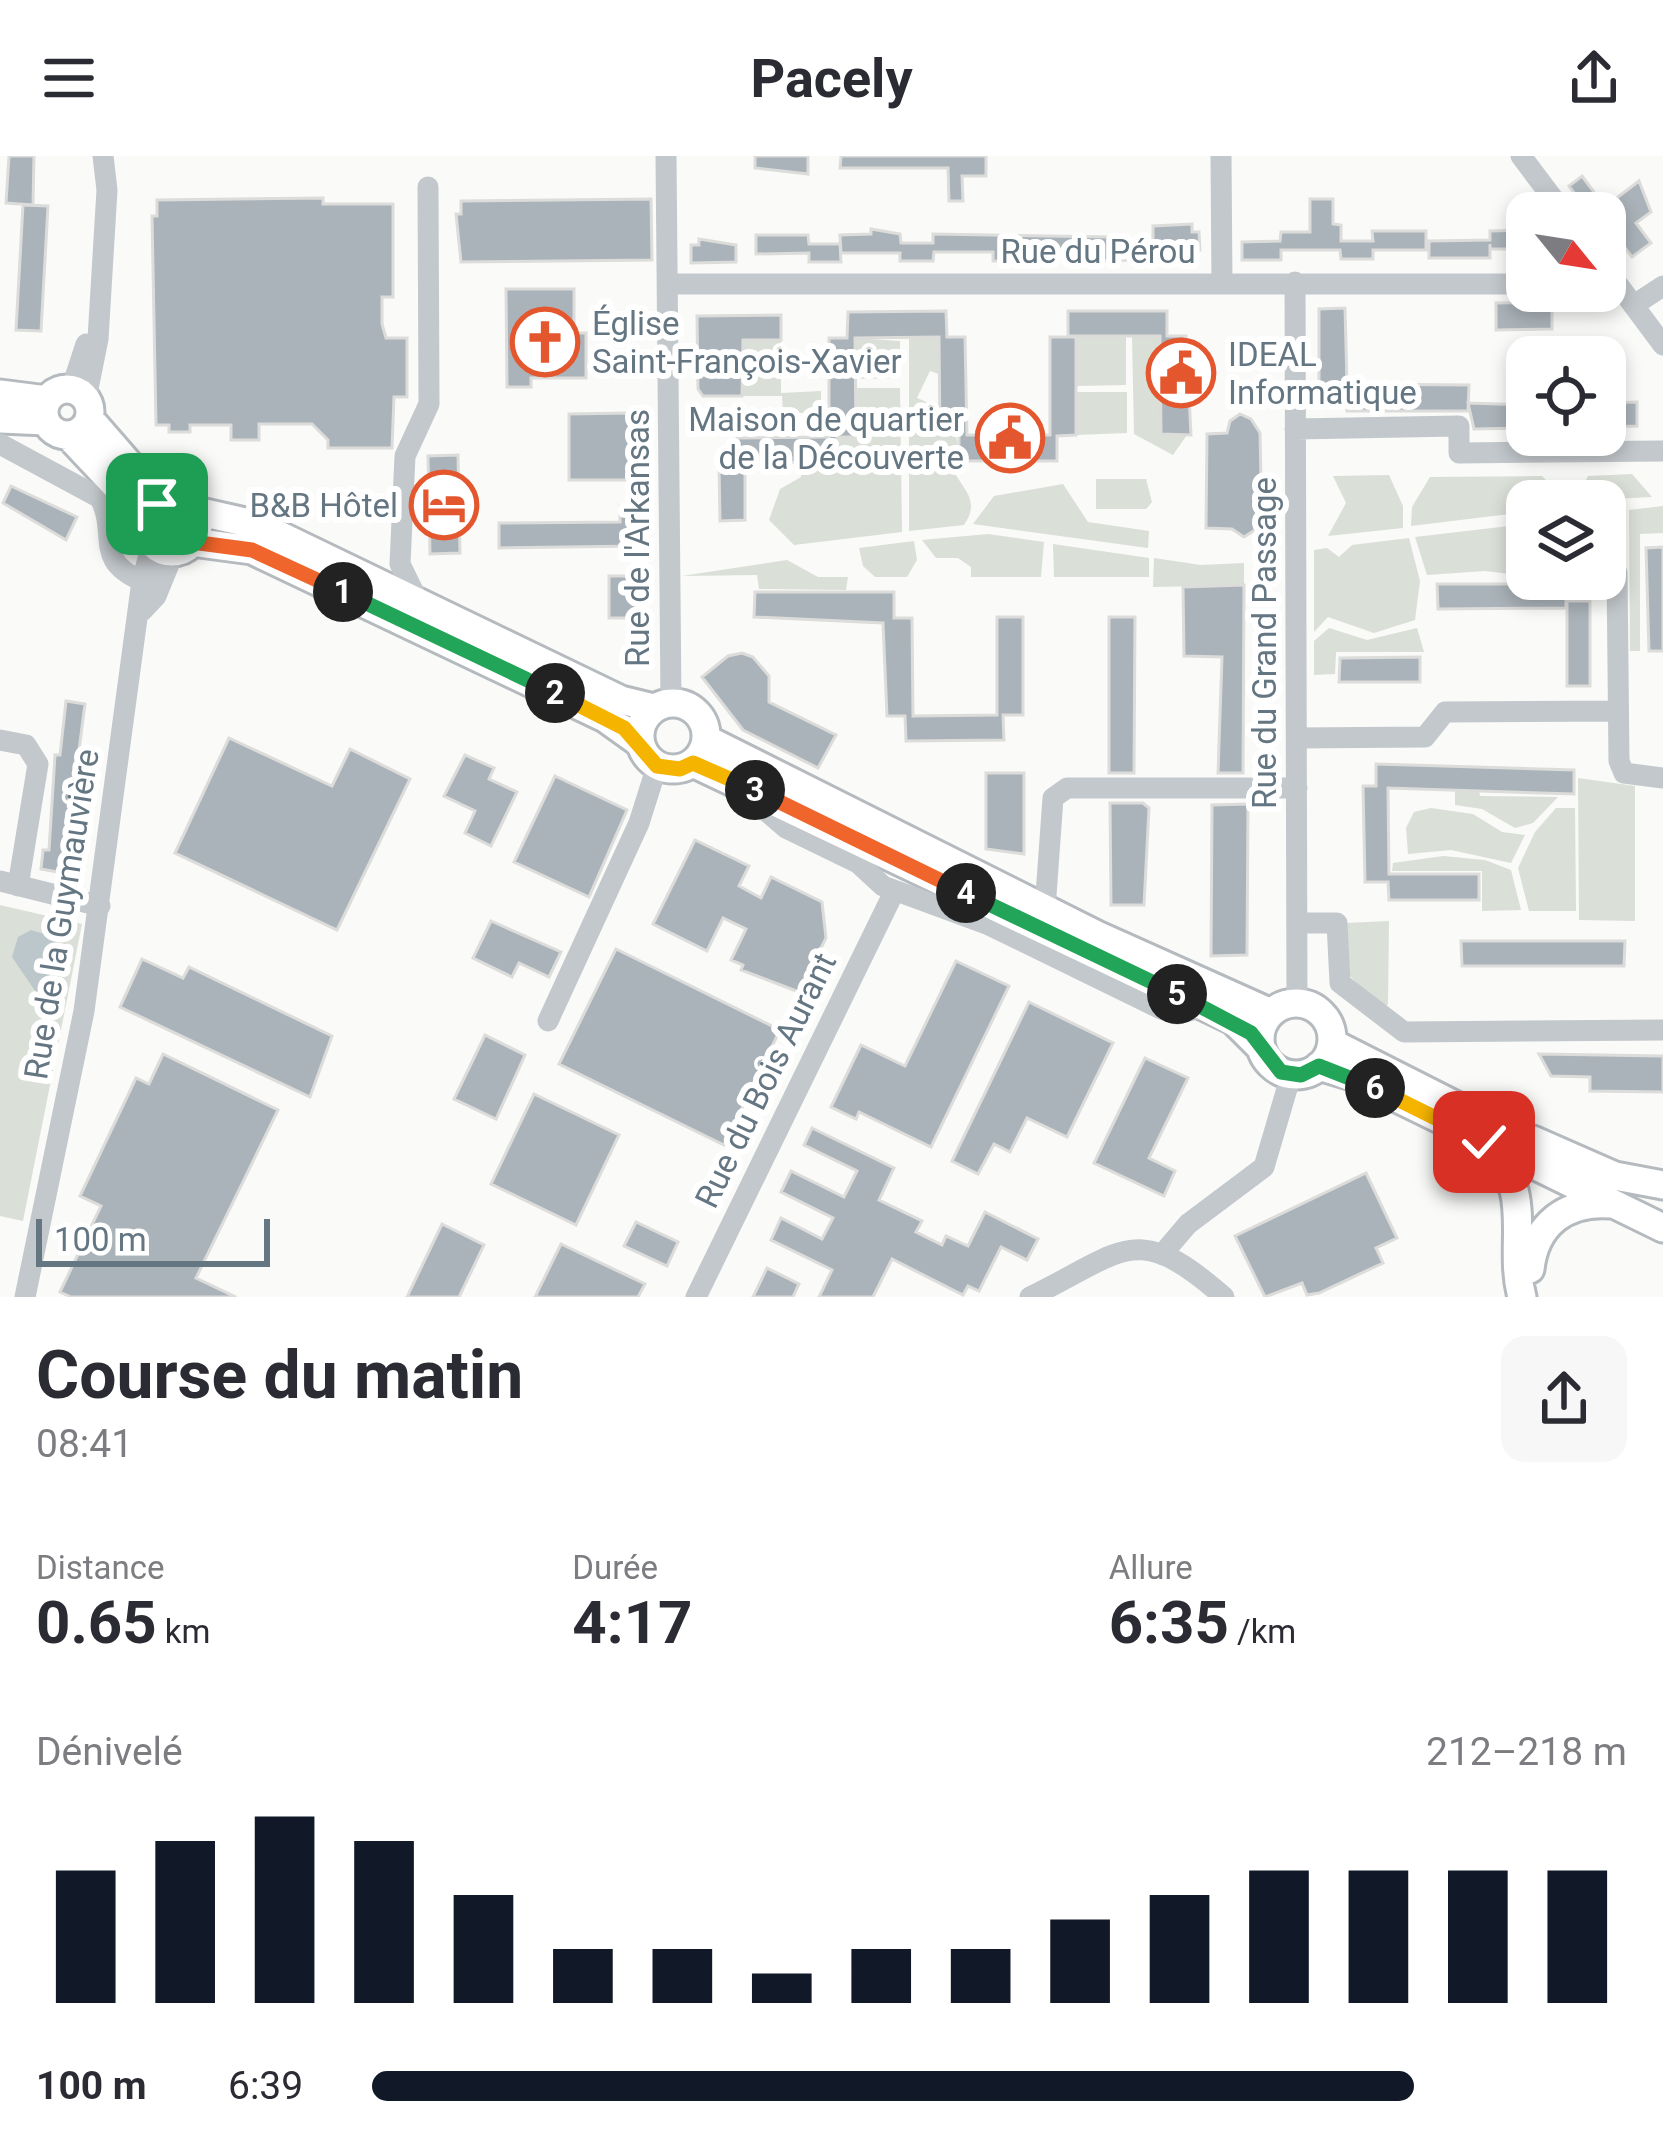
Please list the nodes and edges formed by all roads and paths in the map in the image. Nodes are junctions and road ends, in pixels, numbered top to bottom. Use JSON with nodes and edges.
{"nodes":[{"id":1,"x":666,"y":156,"type":"edge"},
{"id":2,"x":1221,"y":156,"type":"edge"},
{"id":3,"x":1521,"y":156,"type":"edge"},
{"id":4,"x":102,"y":166,"type":"edge"},
{"id":5,"x":428,"y":187,"type":"dead end"},
{"id":6,"x":1548,"y":192,"type":"edge"},
{"id":7,"x":1295,"y":282,"type":"junction"},
{"id":8,"x":669,"y":284,"type":"junction"},
{"id":9,"x":1222,"y":284,"type":"junction"},
{"id":10,"x":1506,"y":284,"type":"edge"},
{"id":11,"x":1663,"y":286,"type":"edge"},
{"id":12,"x":1626,"y":295,"type":"edge"},
{"id":13,"x":1634,"y":305,"type":"junction"},
{"id":14,"x":1663,"y":345,"type":"edge"},
{"id":15,"x":0,"y":394,"type":"edge"},
{"id":16,"x":68,"y":410,"type":"junction"},
{"id":17,"x":0,"y":418,"type":"edge"},
{"id":18,"x":1295,"y":429,"type":"junction"},
{"id":19,"x":0,"y":444,"type":"edge"},
{"id":20,"x":1663,"y":451,"type":"edge"},
{"id":21,"x":165,"y":532,"type":"junction"},
{"id":22,"x":400,"y":572,"type":"junction"},
{"id":23,"x":370,"y":579,"type":"junction"},
{"id":24,"x":142,"y":581,"type":"junction"},
{"id":25,"x":1617,"y":600,"type":"edge"},
{"id":26,"x":419,"y":602,"type":"junction"},
{"id":27,"x":142,"y":611,"type":"junction"},
{"id":28,"x":663,"y":706,"type":"junction"},
{"id":29,"x":1618,"y":711,"type":"junction"},
{"id":30,"x":1297,"y":739,"type":"junction"},
{"id":31,"x":0,"y":740,"type":"edge"},
{"id":32,"x":640,"y":743,"type":"junction"},
{"id":33,"x":700,"y":751,"type":"junction"},
{"id":34,"x":657,"y":766,"type":"junction"},
{"id":35,"x":1663,"y":778,"type":"edge"},
{"id":36,"x":752,"y":788,"type":"junction"},
{"id":37,"x":1297,"y":788,"type":"junction"},
{"id":38,"x":9,"y":883,"type":"edge"},
{"id":39,"x":895,"y":892,"type":"junction"},
{"id":40,"x":100,"y":906,"type":"junction"},
{"id":41,"x":1045,"y":909,"type":"junction"},
{"id":42,"x":1298,"y":923,"type":"junction"},
{"id":43,"x":1204,"y":1007,"type":"junction"},
{"id":44,"x":1284,"y":1008,"type":"junction"},
{"id":45,"x":548,"y":1022,"type":"dead end"},
{"id":46,"x":1663,"y":1030,"type":"edge"},
{"id":47,"x":1261,"y":1048,"type":"junction"},
{"id":48,"x":1326,"y":1054,"type":"junction"},
{"id":49,"x":1291,"y":1075,"type":"junction"},
{"id":50,"x":1477,"y":1127,"type":"junction"},
{"id":51,"x":1663,"y":1185,"type":"edge"},
{"id":52,"x":1616,"y":1205,"type":"junction"},
{"id":53,"x":1662,"y":1222,"type":"edge"},
{"id":54,"x":1165,"y":1251,"type":"junction"},
{"id":55,"x":25,"y":1297,"type":"edge"},
{"id":56,"x":696,"y":1297,"type":"edge"},
{"id":57,"x":1030,"y":1297,"type":"edge"},
{"id":58,"x":1224,"y":1297,"type":"edge"},
{"id":59,"x":1522,"y":1297,"type":"edge"},
{"id":60,"x":1535,"y":1297,"type":"edge"}],
"edges":[{"from":1,"to":8,"type":"street","name":"Rue de l'Arkansas"},
{"from":2,"to":9,"type":"street"},
{"from":3,"to":6,"type":"street"},
{"from":4,"to":16,"type":"street"},
{"from":5,"to":22,"type":"street"},
{"from":7,"to":9,"type":"street","name":"Rue du Pérou"},
{"from":7,"to":10,"type":"street","name":"Rue du Pérou"},
{"from":7,"to":18,"type":"street","name":"Rue du Grand Passage"},
{"from":8,"to":9,"type":"street","name":"Rue du Pérou"},
{"from":8,"to":28,"type":"street","name":"Rue de l'Arkansas"},
{"from":11,"to":13,"type":"street"},
{"from":12,"to":13,"type":"street"},
{"from":13,"to":14,"type":"street"},
{"from":15,"to":16,"type":"main road"},
{"from":16,"to":17,"type":"main road"},
{"from":16,"to":21,"type":"main road"},
{"from":18,"to":20,"type":"street"},
{"from":18,"to":30,"type":"street","name":"Rue du Grand Passage"},
{"from":19,"to":24,"type":"street"},
{"from":21,"to":23,"type":"main road"},
{"from":21,"to":24,"type":"street"},
{"from":21,"to":27,"type":"street"},
{"from":21,"to":32,"type":"main road"},
{"from":22,"to":23,"type":"street"},
{"from":22,"to":26,"type":"street"},
{"from":23,"to":26,"type":"main road"},
{"from":24,"to":27,"type":"street"},
{"from":25,"to":29,"type":"street"},
{"from":26,"to":28,"type":"main road"},
{"from":27,"to":40,"type":"street","name":"Rue de la Guymauvière"},
{"from":28,"to":32,"type":"main road"},
{"from":28,"to":33,"type":"main road"},
{"from":29,"to":30,"type":"street"},
{"from":29,"to":35,"type":"street"},
{"from":30,"to":37,"type":"street","name":"Rue du Grand Passage"},
{"from":31,"to":38,"type":"street"},
{"from":32,"to":34,"type":"main road"},
{"from":33,"to":34,"type":"main road"},
{"from":33,"to":36,"type":"main road"},
{"from":33,"to":41,"type":"main road"},
{"from":34,"to":45,"type":"street"},
{"from":36,"to":39,"type":"street"},
{"from":36,"to":43,"type":"main road"},
{"from":37,"to":41,"type":"street"},
{"from":37,"to":42,"type":"street","name":"Rue du Grand Passage"},
{"from":38,"to":40,"type":"street"},
{"from":39,"to":43,"type":"street"},
{"from":39,"to":56,"type":"street","name":"Rue du Bois Aurant"},
{"from":40,"to":55,"type":"street","name":"Rue de la Guymauvière"},
{"from":41,"to":44,"type":"main road"},
{"from":42,"to":44,"type":"street","name":"Rue du Grand Passage"},
{"from":42,"to":46,"type":"street"},
{"from":43,"to":47,"type":"main road"},
{"from":44,"to":47,"type":"main road"},
{"from":44,"to":48,"type":"main road"},
{"from":47,"to":49,"type":"main road"},
{"from":48,"to":49,"type":"main road"},
{"from":48,"to":50,"type":"main road"},
{"from":49,"to":54,"type":"street"},
{"from":50,"to":51,"type":"main road"},
{"from":50,"to":52,"type":"main road"},
{"from":50,"to":53,"type":"main road"},
{"from":50,"to":59,"type":"main road"},
{"from":52,"to":53,"type":"main road"},
{"from":52,"to":60,"type":"main road"},
{"from":54,"to":57,"type":"street"},
{"from":54,"to":58,"type":"street"}]}
